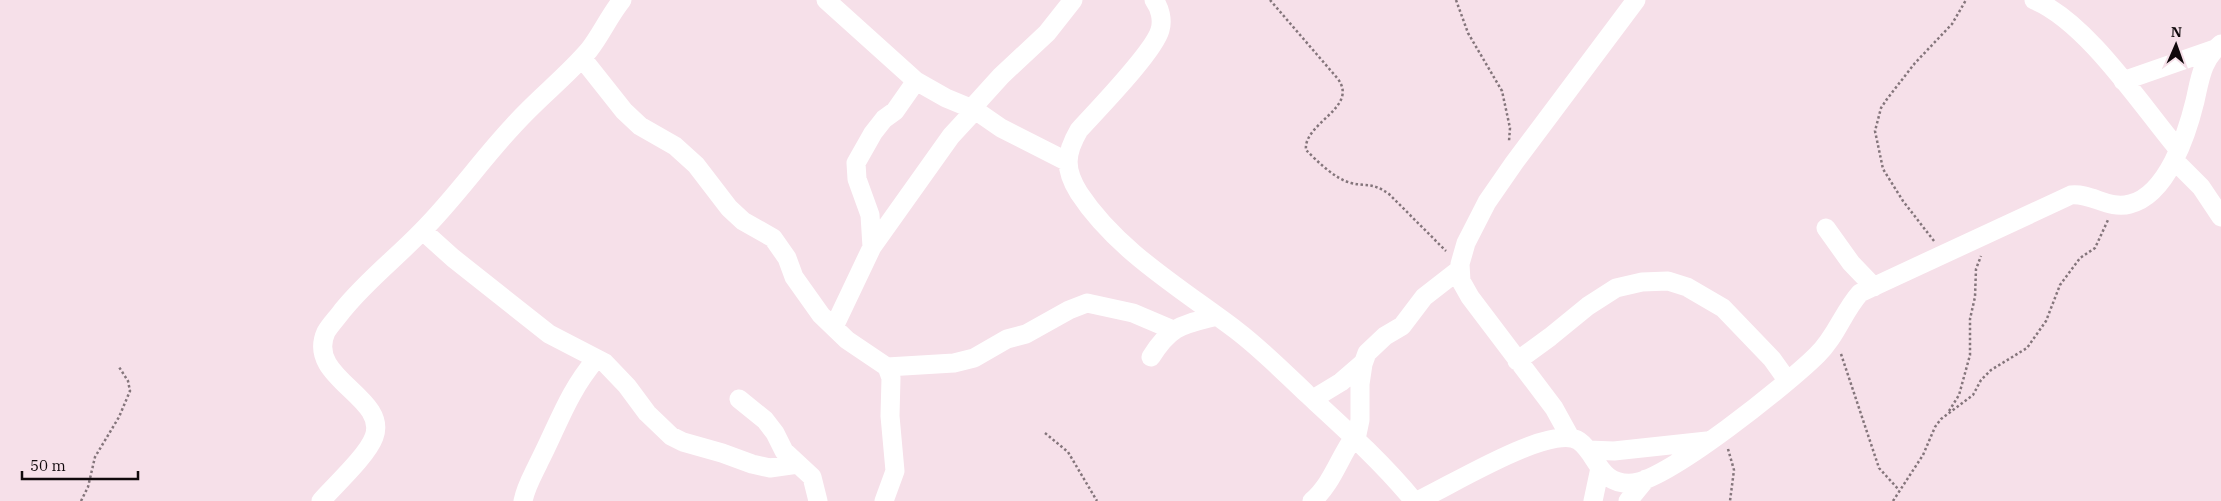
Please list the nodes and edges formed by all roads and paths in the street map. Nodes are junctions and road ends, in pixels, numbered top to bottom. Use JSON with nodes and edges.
{"nodes":[{"id":1,"x":622,"y":0,"type":"edge"},
{"id":2,"x":826,"y":0,"type":"edge"},
{"id":3,"x":1073,"y":0,"type":"edge"},
{"id":4,"x":1154,"y":0,"type":"edge"},
{"id":5,"x":1270,"y":0,"type":"edge"},
{"id":6,"x":1456,"y":0,"type":"edge"},
{"id":7,"x":1636,"y":0,"type":"edge"},
{"id":8,"x":1966,"y":0,"type":"edge"},
{"id":9,"x":2034,"y":0,"type":"edge"},
{"id":10,"x":2218,"y":47,"type":"edge"},
{"id":11,"x":582,"y":58,"type":"junction"},
{"id":12,"x":916,"y":81,"type":"junction"},
{"id":13,"x":2123,"y":81,"type":"junction"},
{"id":14,"x":973,"y":109,"type":"junction"},
{"id":15,"x":2176,"y":154,"type":"junction"},
{"id":16,"x":1066,"y":161,"type":"junction"},
{"id":17,"x":1512,"y":164,"type":"junction"},
{"id":18,"x":2117,"y":205,"type":"junction"},
{"id":19,"x":2221,"y":217,"type":"edge"},
{"id":20,"x":1826,"y":228,"type":"dead end"},
{"id":21,"x":423,"y":231,"type":"junction"},
{"id":22,"x":1988,"y":234,"type":"junction"},
{"id":23,"x":872,"y":247,"type":"junction"},
{"id":24,"x":1942,"y":256,"type":"junction"},
{"id":25,"x":1460,"y":266,"type":"junction"},
{"id":26,"x":1874,"y":287,"type":"junction"},
{"id":27,"x":1217,"y":316,"type":"junction"},
{"id":28,"x":834,"y":327,"type":"junction"},
{"id":29,"x":1173,"y":330,"type":"junction"},
{"id":30,"x":1836,"y":331,"type":"junction"},
{"id":31,"x":1151,"y":357,"type":"dead end"},
{"id":32,"x":596,"y":359,"type":"junction"},
{"id":33,"x":1517,"y":361,"type":"junction"},
{"id":34,"x":1363,"y":363,"type":"junction"},
{"id":35,"x":118,"y":367,"type":"dead end"},
{"id":36,"x":886,"y":367,"type":"junction"},
{"id":37,"x":1787,"y":380,"type":"junction"},
{"id":38,"x":740,"y":398,"type":"dead end"},
{"id":39,"x":1313,"y":400,"type":"junction"},
{"id":40,"x":1948,"y":412,"type":"junction"},
{"id":41,"x":1726,"y":428,"type":"junction"},
{"id":42,"x":1045,"y":433,"type":"dead end"},
{"id":43,"x":1570,"y":437,"type":"junction"},
{"id":44,"x":1355,"y":438,"type":"junction"},
{"id":45,"x":1708,"y":441,"type":"junction"},
{"id":46,"x":1588,"y":450,"type":"junction"},
{"id":47,"x":798,"y":464,"type":"junction"},
{"id":48,"x":1600,"y":468,"type":"junction"},
{"id":49,"x":1646,"y":479,"type":"junction"},
{"id":50,"x":1899,"y":490,"type":"junction"},
{"id":51,"x":81,"y":501,"type":"edge"},
{"id":52,"x":321,"y":501,"type":"edge"},
{"id":53,"x":523,"y":501,"type":"edge"},
{"id":54,"x":818,"y":501,"type":"edge"},
{"id":55,"x":884,"y":501,"type":"edge"},
{"id":56,"x":1096,"y":501,"type":"edge"},
{"id":57,"x":1312,"y":501,"type":"edge"},
{"id":58,"x":1415,"y":501,"type":"edge"},
{"id":59,"x":1593,"y":501,"type":"edge"},
{"id":60,"x":1628,"y":501,"type":"edge"},
{"id":61,"x":1730,"y":501,"type":"edge"},
{"id":62,"x":1893,"y":501,"type":"edge"}],
"edges":[{"from":1,"to":11,"type":"street"},
{"from":2,"to":12,"type":"street"},
{"from":3,"to":14,"type":"street"},
{"from":4,"to":16,"type":"street"},
{"from":5,"to":25,"type":"path"},
{"from":6,"to":17,"type":"path"},
{"from":7,"to":17,"type":"street"},
{"from":8,"to":24,"type":"path"},
{"from":9,"to":13,"type":"street"},
{"from":10,"to":13,"type":"street"},
{"from":10,"to":15,"type":"street"},
{"from":11,"to":21,"type":"street"},
{"from":11,"to":28,"type":"street"},
{"from":12,"to":14,"type":"street"},
{"from":12,"to":23,"type":"street"},
{"from":13,"to":15,"type":"street"},
{"from":14,"to":16,"type":"street"},
{"from":14,"to":23,"type":"street"},
{"from":15,"to":18,"type":"street"},
{"from":15,"to":19,"type":"street"},
{"from":16,"to":27,"type":"street"},
{"from":17,"to":25,"type":"street"},
{"from":18,"to":22,"type":"street"},
{"from":18,"to":40,"type":"path"},
{"from":20,"to":26,"type":"street"},
{"from":21,"to":32,"type":"street"},
{"from":21,"to":52,"type":"street"},
{"from":22,"to":24,"type":"street"},
{"from":22,"to":40,"type":"path"},
{"from":23,"to":28,"type":"street"},
{"from":24,"to":26,"type":"street"},
{"from":25,"to":33,"type":"street"},
{"from":25,"to":34,"type":"street"},
{"from":26,"to":30,"type":"street"},
{"from":27,"to":29,"type":"street"},
{"from":27,"to":39,"type":"street"},
{"from":28,"to":36,"type":"street"},
{"from":29,"to":31,"type":"street"},
{"from":29,"to":36,"type":"street"},
{"from":30,"to":37,"type":"street"},
{"from":30,"to":50,"type":"path"},
{"from":32,"to":47,"type":"street"},
{"from":32,"to":53,"type":"street"},
{"from":33,"to":37,"type":"street"},
{"from":33,"to":43,"type":"street"},
{"from":34,"to":39,"type":"street"},
{"from":34,"to":44,"type":"street"},
{"from":35,"to":51,"type":"path"},
{"from":36,"to":55,"type":"street"},
{"from":37,"to":41,"type":"street"},
{"from":38,"to":47,"type":"street"},
{"from":39,"to":44,"type":"street"},
{"from":40,"to":50,"type":"path"},
{"from":41,"to":45,"type":"street"},
{"from":41,"to":61,"type":"path"},
{"from":42,"to":56,"type":"path"},
{"from":43,"to":46,"type":"street"},
{"from":43,"to":58,"type":"street"},
{"from":44,"to":57,"type":"street"},
{"from":44,"to":58,"type":"street"},
{"from":45,"to":46,"type":"street"},
{"from":45,"to":49,"type":"street"},
{"from":46,"to":48,"type":"street"},
{"from":47,"to":54,"type":"street"},
{"from":48,"to":49,"type":"street"},
{"from":48,"to":59,"type":"street"},
{"from":49,"to":60,"type":"street"},
{"from":50,"to":62,"type":"path"}]}
